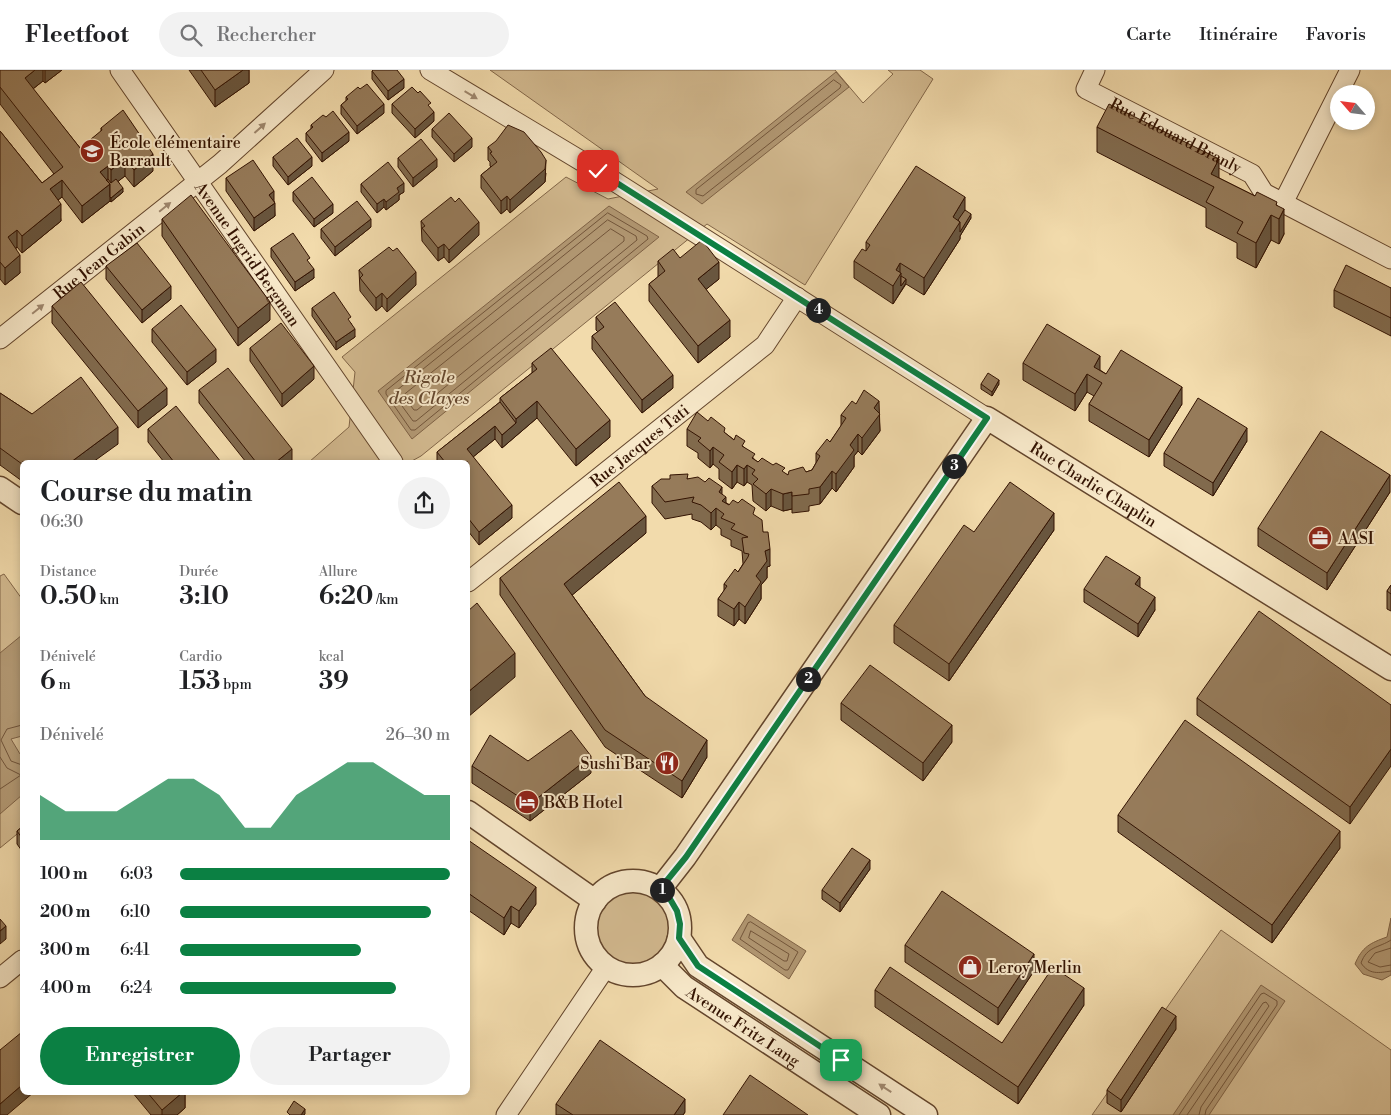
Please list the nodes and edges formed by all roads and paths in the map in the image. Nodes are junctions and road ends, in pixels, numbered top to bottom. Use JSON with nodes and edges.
{"nodes":[{"id":1,"x":120,"y":70,"type":"edge"},
{"id":2,"x":324,"y":70,"type":"edge"},
{"id":3,"x":430,"y":70,"type":"edge"},
{"id":4,"x":1095,"y":70,"type":"edge"},
{"id":5,"x":1350,"y":70,"type":"edge"},
{"id":6,"x":197,"y":182,"type":"junction"},
{"id":7,"x":1283,"y":203,"type":"junction"},
{"id":8,"x":1391,"y":260,"type":"edge"},
{"id":9,"x":798,"y":297,"type":"junction"},
{"id":10,"x":0,"y":339,"type":"edge"},
{"id":11,"x":987,"y":418,"type":"junction"},
{"id":12,"x":392,"y":460,"type":"edge"},
{"id":13,"x":0,"y":488,"type":"edge"},
{"id":14,"x":20,"y":502,"type":"edge"},
{"id":15,"x":470,"y":576,"type":"edge"},
{"id":16,"x":1391,"y":669,"type":"edge"},
{"id":17,"x":470,"y":813,"type":"edge"},
{"id":18,"x":660,"y":889,"type":"junction"},
{"id":19,"x":595,"y":900,"type":"junction"},
{"id":20,"x":679,"y":938,"type":"junction"},
{"id":21,"x":20,"y":962,"type":"edge"},
{"id":22,"x":662,"y":965,"type":"junction"},
{"id":23,"x":606,"y":967,"type":"junction"},
{"id":24,"x":0,"y":978,"type":"edge"},
{"id":25,"x":506,"y":1115,"type":"edge"},
{"id":26,"x":879,"y":1115,"type":"edge"},
{"id":27,"x":926,"y":1115,"type":"edge"}],
"edges":[{"from":1,"to":6,"type":"street","name":"Avenue Ingrid Bergman"},
{"from":6,"to":2,"type":"street","name":"Rue Jean Gabin","one_way":true},
{"from":3,"to":9,"type":"street","name":"Rue Charlie Chaplin","one_way":true},
{"from":4,"to":7,"type":"street","name":"Rue Edouard Branly"},
{"from":5,"to":7,"type":"street"},
{"from":10,"to":6,"type":"street","name":"Rue Jean Gabin","one_way":true},
{"from":6,"to":12,"type":"street","name":"Avenue Ingrid Bergman"},
{"from":7,"to":8,"type":"street","name":"Rue Edouard Branly"},
{"from":9,"to":11,"type":"street","name":"Rue Charlie Chaplin"},
{"from":9,"to":15,"type":"street","name":"Rue Jacques Tati"},
{"from":11,"to":16,"type":"street","name":"Rue Charlie Chaplin"},
{"from":11,"to":18,"type":"street"},
{"from":13,"to":14,"type":"street"},
{"from":17,"to":19,"type":"street"},
{"from":18,"to":19,"type":"street"},
{"from":18,"to":20,"type":"street"},
{"from":19,"to":23,"type":"street"},
{"from":20,"to":22,"type":"street"},
{"from":27,"to":20,"type":"street","name":"Avenue Fritz Lang","one_way":true},
{"from":21,"to":24,"type":"street"},
{"from":22,"to":23,"type":"street"},
{"from":22,"to":26,"type":"street","name":"Avenue Fritz Lang"},
{"from":23,"to":25,"type":"street"}]}
